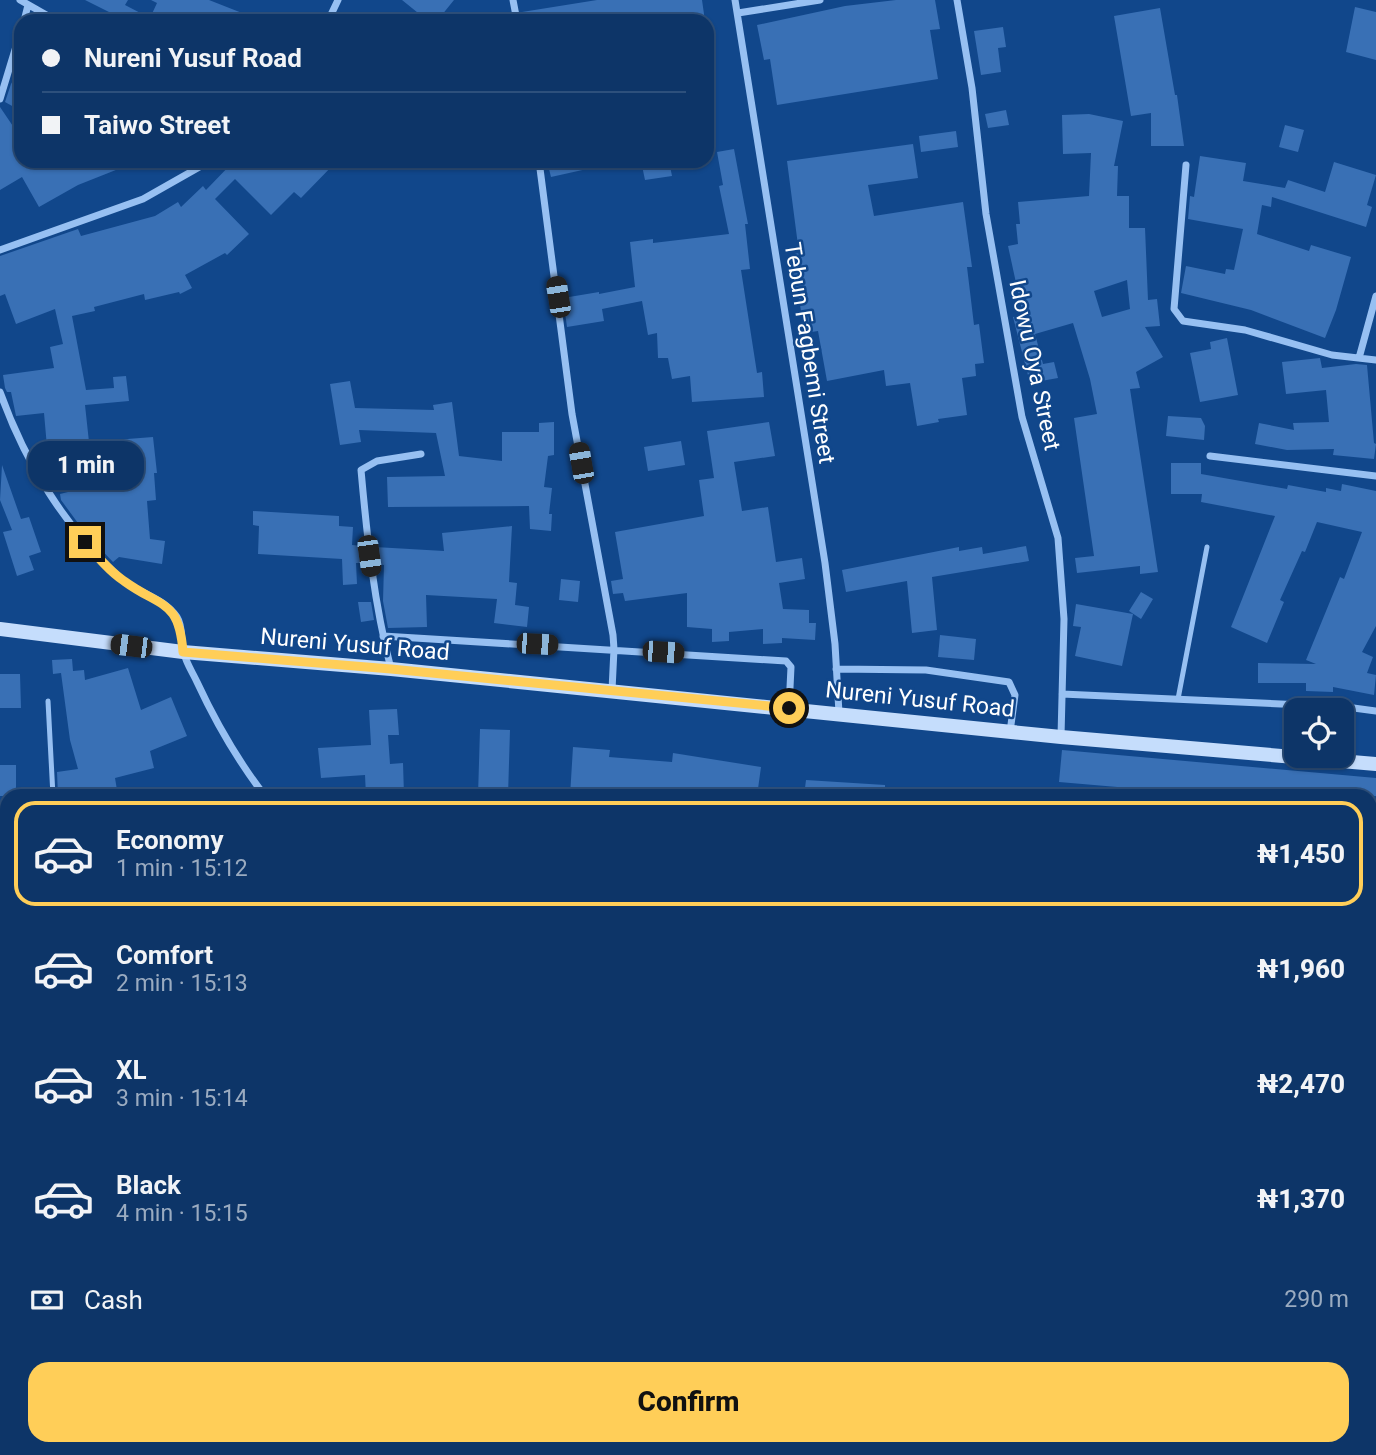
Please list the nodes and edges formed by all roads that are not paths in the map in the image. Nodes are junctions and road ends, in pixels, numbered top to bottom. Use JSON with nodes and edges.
{"nodes":[{"id":1,"x":20,"y":0,"type":"edge"},
{"id":2,"x":735,"y":0,"type":"edge"},
{"id":3,"x":820,"y":0,"type":"edge"},
{"id":4,"x":957,"y":0,"type":"edge"},
{"id":5,"x":28,"y":5,"type":"junction"},
{"id":6,"x":738,"y":13,"type":"junction"},
{"id":7,"x":26,"y":14,"type":"edge"},
{"id":8,"x":44,"y":14,"type":"edge"},
{"id":9,"x":14,"y":53,"type":"edge"},
{"id":10,"x":0,"y":99,"type":"edge"},
{"id":11,"x":1186,"y":165,"type":"dead end"},
{"id":12,"x":198,"y":168,"type":"edge"},
{"id":13,"x":540,"y":168,"type":"edge"},
{"id":14,"x":0,"y":250,"type":"edge"},
{"id":15,"x":1376,"y":296,"type":"edge"},
{"id":16,"x":1359,"y":358,"type":"junction"},
{"id":17,"x":1376,"y":360,"type":"edge"},
{"id":18,"x":0,"y":392,"type":"edge"},
{"id":19,"x":421,"y":454,"type":"dead end"},
{"id":20,"x":1210,"y":456,"type":"dead end"},
{"id":21,"x":1376,"y":475,"type":"edge"},
{"id":22,"x":1207,"y":547,"type":"dead end"},
{"id":23,"x":0,"y":629,"type":"edge"},
{"id":24,"x":383,"y":636,"type":"junction"},
{"id":25,"x":614,"y":649,"type":"junction"},
{"id":26,"x":183,"y":652,"type":"junction"},
{"id":27,"x":391,"y":669,"type":"junction"},
{"id":28,"x":836,"y":669,"type":"junction"},
{"id":29,"x":612,"y":690,"type":"junction"},
{"id":30,"x":1062,"y":694,"type":"junction"},
{"id":31,"x":1178,"y":699,"type":"junction"},
{"id":32,"x":48,"y":701,"type":"dead end"},
{"id":33,"x":789,"y":708,"type":"junction"},
{"id":34,"x":1376,"y":710,"type":"edge"},
{"id":35,"x":839,"y":713,"type":"junction"},
{"id":36,"x":1010,"y":732,"type":"junction"},
{"id":37,"x":1060,"y":737,"type":"junction"},
{"id":38,"x":1376,"y":764,"type":"edge"},
{"id":39,"x":53,"y":789,"type":"edge"},
{"id":40,"x":260,"y":789,"type":"edge"}],
"edges":[{"from":1,"to":5,"type":"street"},
{"from":2,"to":6,"type":"street","name":"Tebun Fagbemi Street"},
{"from":3,"to":6,"type":"street"},
{"from":4,"to":30,"type":"street","name":"Idowu Oya Street"},
{"from":5,"to":7,"type":"street"},
{"from":5,"to":8,"type":"street"},
{"from":6,"to":28,"type":"street","name":"Tebun Fagbemi Street"},
{"from":9,"to":10,"type":"street"},
{"from":11,"to":16,"type":"street"},
{"from":12,"to":14,"type":"street"},
{"from":13,"to":25,"type":"street"},
{"from":15,"to":16,"type":"street"},
{"from":16,"to":17,"type":"street"},
{"from":18,"to":26,"type":"street"},
{"from":19,"to":24,"type":"street"},
{"from":20,"to":21,"type":"street"},
{"from":22,"to":31,"type":"lane"},
{"from":23,"to":26,"type":"street","name":"Nureni Yusuf Road"},
{"from":24,"to":25,"type":"street"},
{"from":24,"to":27,"type":"street"},
{"from":25,"to":29,"type":"street"},
{"from":25,"to":33,"type":"street"},
{"from":26,"to":27,"type":"street","name":"Nureni Yusuf Road"},
{"from":26,"to":40,"type":"street"},
{"from":27,"to":29,"type":"street","name":"Nureni Yusuf Road"},
{"from":28,"to":35,"type":"street","name":"Tebun Fagbemi Street"},
{"from":28,"to":36,"type":"street"},
{"from":29,"to":33,"type":"street","name":"Nureni Yusuf Road"},
{"from":30,"to":31,"type":"street"},
{"from":30,"to":37,"type":"street","name":"Idowu Oya Street"},
{"from":31,"to":34,"type":"street"},
{"from":32,"to":39,"type":"lane"},
{"from":33,"to":35,"type":"street","name":"Nureni Yusuf Road"},
{"from":35,"to":36,"type":"street","name":"Nureni Yusuf Road"},
{"from":36,"to":37,"type":"street","name":"Nureni Yusuf Road"},
{"from":37,"to":38,"type":"street","name":"Nureni Yusuf Road"}]}
